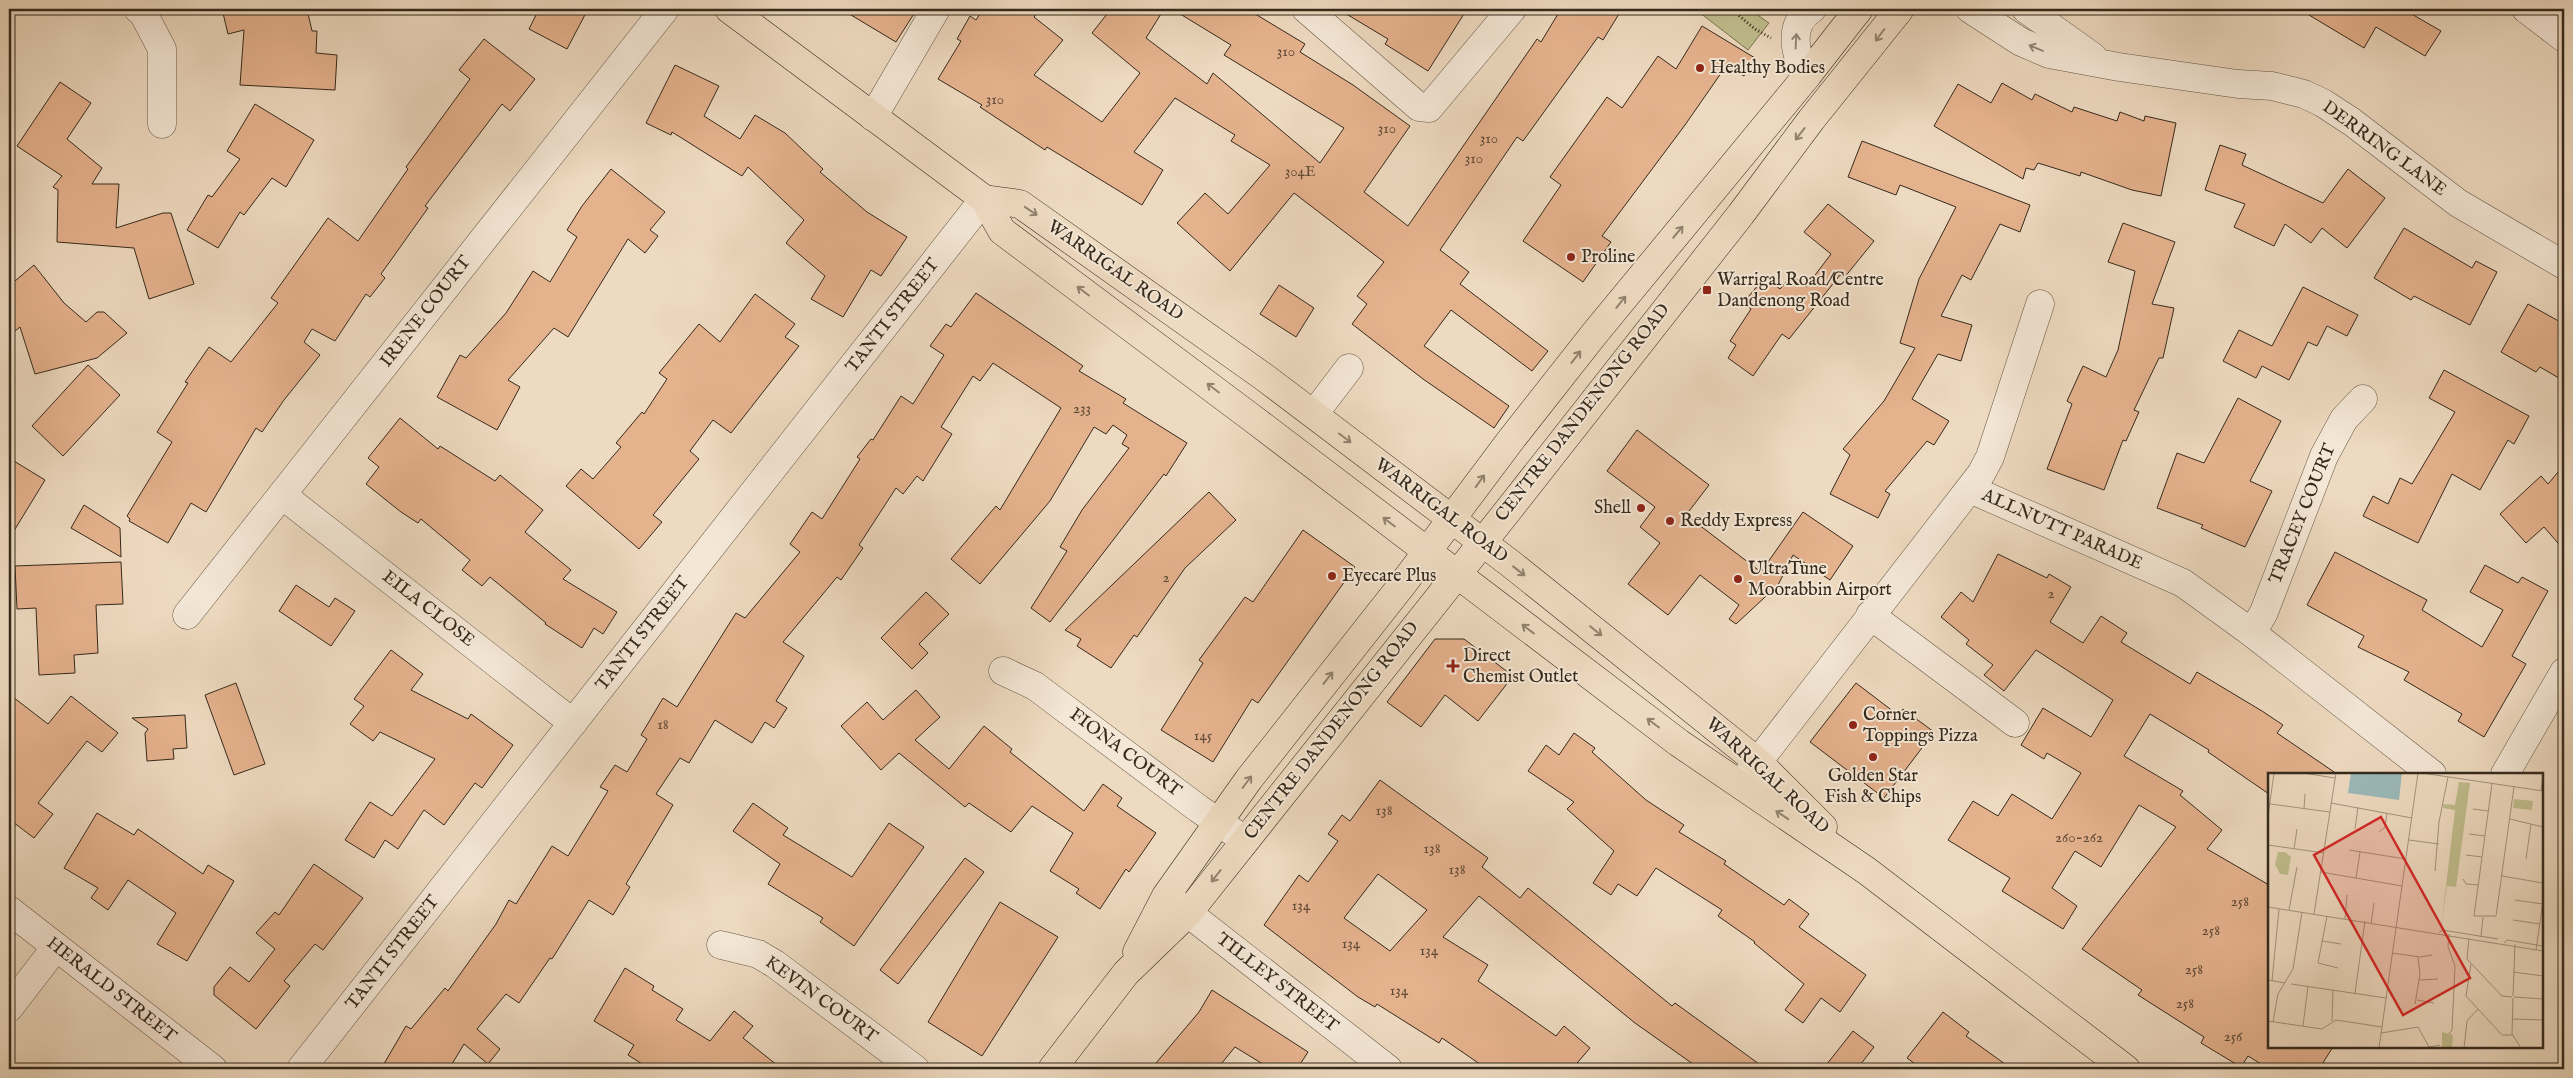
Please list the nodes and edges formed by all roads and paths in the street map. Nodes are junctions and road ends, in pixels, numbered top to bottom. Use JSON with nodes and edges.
{"nodes":[{"id":1,"x":138,"y":9,"type":"edge"},
{"id":2,"x":665,"y":9,"type":"edge"},
{"id":3,"x":729,"y":9,"type":"edge"},
{"id":4,"x":936,"y":9,"type":"edge"},
{"id":5,"x":1306,"y":9,"type":"edge"},
{"id":6,"x":1512,"y":9,"type":"edge"},
{"id":7,"x":1731,"y":9,"type":"edge"},
{"id":8,"x":1812,"y":9,"type":"edge"},
{"id":9,"x":1859,"y":9,"type":"edge"},
{"id":10,"x":1900,"y":9,"type":"edge"},
{"id":11,"x":1970,"y":9,"type":"edge"},
{"id":12,"x":2026,"y":9,"type":"edge"},
{"id":13,"x":2526,"y":9,"type":"edge"},
{"id":14,"x":2564,"y":38,"type":"edge"},
{"id":15,"x":1778,"y":39,"type":"dead end"},
{"id":16,"x":2100,"y":62,"type":"junction"},
{"id":17,"x":1806,"y":77,"type":"junction"},
{"id":18,"x":873,"y":117,"type":"junction"},
{"id":19,"x":162,"y":124,"type":"dead end"},
{"id":20,"x":984,"y":199,"type":"junction"},
{"id":21,"x":2564,"y":265,"type":"edge"},
{"id":22,"x":2040,"y":304,"type":"dead end"},
{"id":23,"x":1348,"y":368,"type":"dead end"},
{"id":24,"x":2363,"y":399,"type":"dead end"},
{"id":25,"x":1314,"y":414,"type":"junction"},
{"id":26,"x":1970,"y":489,"type":"junction"},
{"id":27,"x":282,"y":495,"type":"junction"},
{"id":28,"x":1451,"y":520,"type":"junction"},
{"id":29,"x":1481,"y":542,"type":"junction"},
{"id":30,"x":1427,"y":552,"type":"junction"},
{"id":31,"x":1456,"y":573,"type":"junction"},
{"id":32,"x":187,"y":615,"type":"dead end"},
{"id":33,"x":1870,"y":615,"type":"junction"},
{"id":34,"x":2252,"y":633,"type":"junction"},
{"id":35,"x":1003,"y":670,"type":"dead end"},
{"id":36,"x":2564,"y":672,"type":"edge"},
{"id":37,"x":573,"y":723,"type":"junction"},
{"id":38,"x":2015,"y":723,"type":"dead end"},
{"id":39,"x":1758,"y":762,"type":"junction"},
{"id":40,"x":2431,"y":773,"type":"edge"},
{"id":41,"x":2506,"y":773,"type":"edge"},
{"id":42,"x":1740,"y":786,"type":"junction"},
{"id":43,"x":1217,"y":821,"type":"junction"},
{"id":44,"x":1245,"y":840,"type":"junction"},
{"id":45,"x":1867,"y":871,"type":"junction"},
{"id":46,"x":1166,"y":896,"type":"junction"},
{"id":47,"x":9,"y":910,"type":"edge"},
{"id":48,"x":1188,"y":913,"type":"junction"},
{"id":49,"x":721,"y":945,"type":"dead end"},
{"id":50,"x":56,"y":947,"type":"junction"},
{"id":51,"x":1126,"y":974,"type":"junction"},
{"id":52,"x":9,"y":1008,"type":"edge"},
{"id":53,"x":213,"y":1069,"type":"edge"},
{"id":54,"x":301,"y":1069,"type":"edge"},
{"id":55,"x":915,"y":1069,"type":"edge"},
{"id":56,"x":1052,"y":1069,"type":"edge"},
{"id":57,"x":1388,"y":1069,"type":"edge"},
{"id":58,"x":2126,"y":1069,"type":"edge"}],
"edges":[{"from":1,"to":19,"type":"street"},
{"from":2,"to":27,"type":"street","name":"IRENE COURT"},
{"from":3,"to":18,"type":"main road","name":"WARRIGAL ROAD"},
{"from":4,"to":18,"type":"street"},
{"from":5,"to":6,"type":"street"},
{"from":7,"to":15,"type":"path"},
{"from":17,"to":8,"type":"street","one_way":true},
{"from":9,"to":17,"type":"main road","name":"CENTRE DANDENONG ROAD"},
{"from":10,"to":29,"type":"main road","name":"CENTRE DANDENONG ROAD","one_way":true},
{"from":16,"to":11,"type":"street","name":"DERRING LANE","one_way":true},
{"from":12,"to":16,"type":"street","name":"DERRING LANE"},
{"from":13,"to":14,"type":"street"},
{"from":16,"to":21,"type":"street","name":"DERRING LANE"},
{"from":28,"to":17,"type":"main road","name":"CENTRE DANDENONG ROAD","one_way":true},
{"from":18,"to":20,"type":"main road","name":"WARRIGAL ROAD"},
{"from":20,"to":25,"type":"main road","name":"WARRIGAL ROAD","one_way":true},
{"from":30,"to":20,"type":"main road","name":"WARRIGAL ROAD","one_way":true},
{"from":20,"to":37,"type":"street","name":"TANTI STREET"},
{"from":22,"to":26,"type":"street"},
{"from":23,"to":25,"type":"street"},
{"from":24,"to":34,"type":"street","name":"TRACEY COURT"},
{"from":25,"to":28,"type":"main road","name":"WARRIGAL ROAD","one_way":true},
{"from":26,"to":33,"type":"street","name":"ALLNUTT PARADE"},
{"from":26,"to":34,"type":"street","name":"ALLNUTT PARADE"},
{"from":27,"to":32,"type":"street","name":"IRENE COURT"},
{"from":27,"to":37,"type":"street","name":"EILA CLOSE"},
{"from":28,"to":29,"type":"main road","name":"WARRIGAL ROAD"},
{"from":28,"to":30,"type":"main road","name":"CENTRE DANDENONG ROAD"},
{"from":29,"to":31,"type":"main road","name":"CENTRE DANDENONG ROAD"},
{"from":29,"to":39,"type":"main road","name":"WARRIGAL ROAD","one_way":true},
{"from":30,"to":31,"type":"main road","name":"WARRIGAL ROAD"},
{"from":43,"to":30,"type":"main road","name":"CENTRE DANDENONG ROAD","one_way":true},
{"from":42,"to":31,"type":"main road","name":"WARRIGAL ROAD","one_way":true},
{"from":31,"to":44,"type":"main road","name":"CENTRE DANDENONG ROAD"},
{"from":33,"to":38,"type":"street"},
{"from":33,"to":39,"type":"street","name":"ALLNUTT PARADE"},
{"from":34,"to":40,"type":"street","name":"ALLNUTT PARADE"},
{"from":35,"to":43,"type":"street","name":"FIONA COURT"},
{"from":36,"to":41,"type":"street"},
{"from":37,"to":54,"type":"street","name":"TANTI STREET"},
{"from":39,"to":42,"type":"street","name":"ALLNUTT PARADE"},
{"from":39,"to":45,"type":"main road","name":"WARRIGAL ROAD"},
{"from":45,"to":42,"type":"main road","name":"WARRIGAL ROAD","one_way":true},
{"from":43,"to":44,"type":"street","name":"FIONA COURT"},
{"from":43,"to":46,"type":"main road","name":"CENTRE DANDENONG ROAD"},
{"from":44,"to":48,"type":"main road","name":"CENTRE DANDENONG ROAD","one_way":true},
{"from":45,"to":58,"type":"main road","name":"WARRIGAL ROAD"},
{"from":46,"to":48,"type":"street","name":"TILLEY STREET"},
{"from":46,"to":51,"type":"main road","name":"CENTRE DANDENONG ROAD"},
{"from":47,"to":50,"type":"street","name":"HERALD STREET"},
{"from":48,"to":51,"type":"main road","name":"CENTRE DANDENONG ROAD"},
{"from":48,"to":57,"type":"street","name":"TILLEY STREET"},
{"from":49,"to":55,"type":"street","name":"KEVIN COURT"},
{"from":50,"to":52,"type":"street"},
{"from":50,"to":53,"type":"street","name":"HERALD STREET"},
{"from":51,"to":56,"type":"main road","name":"CENTRE DANDENONG ROAD"}]}
